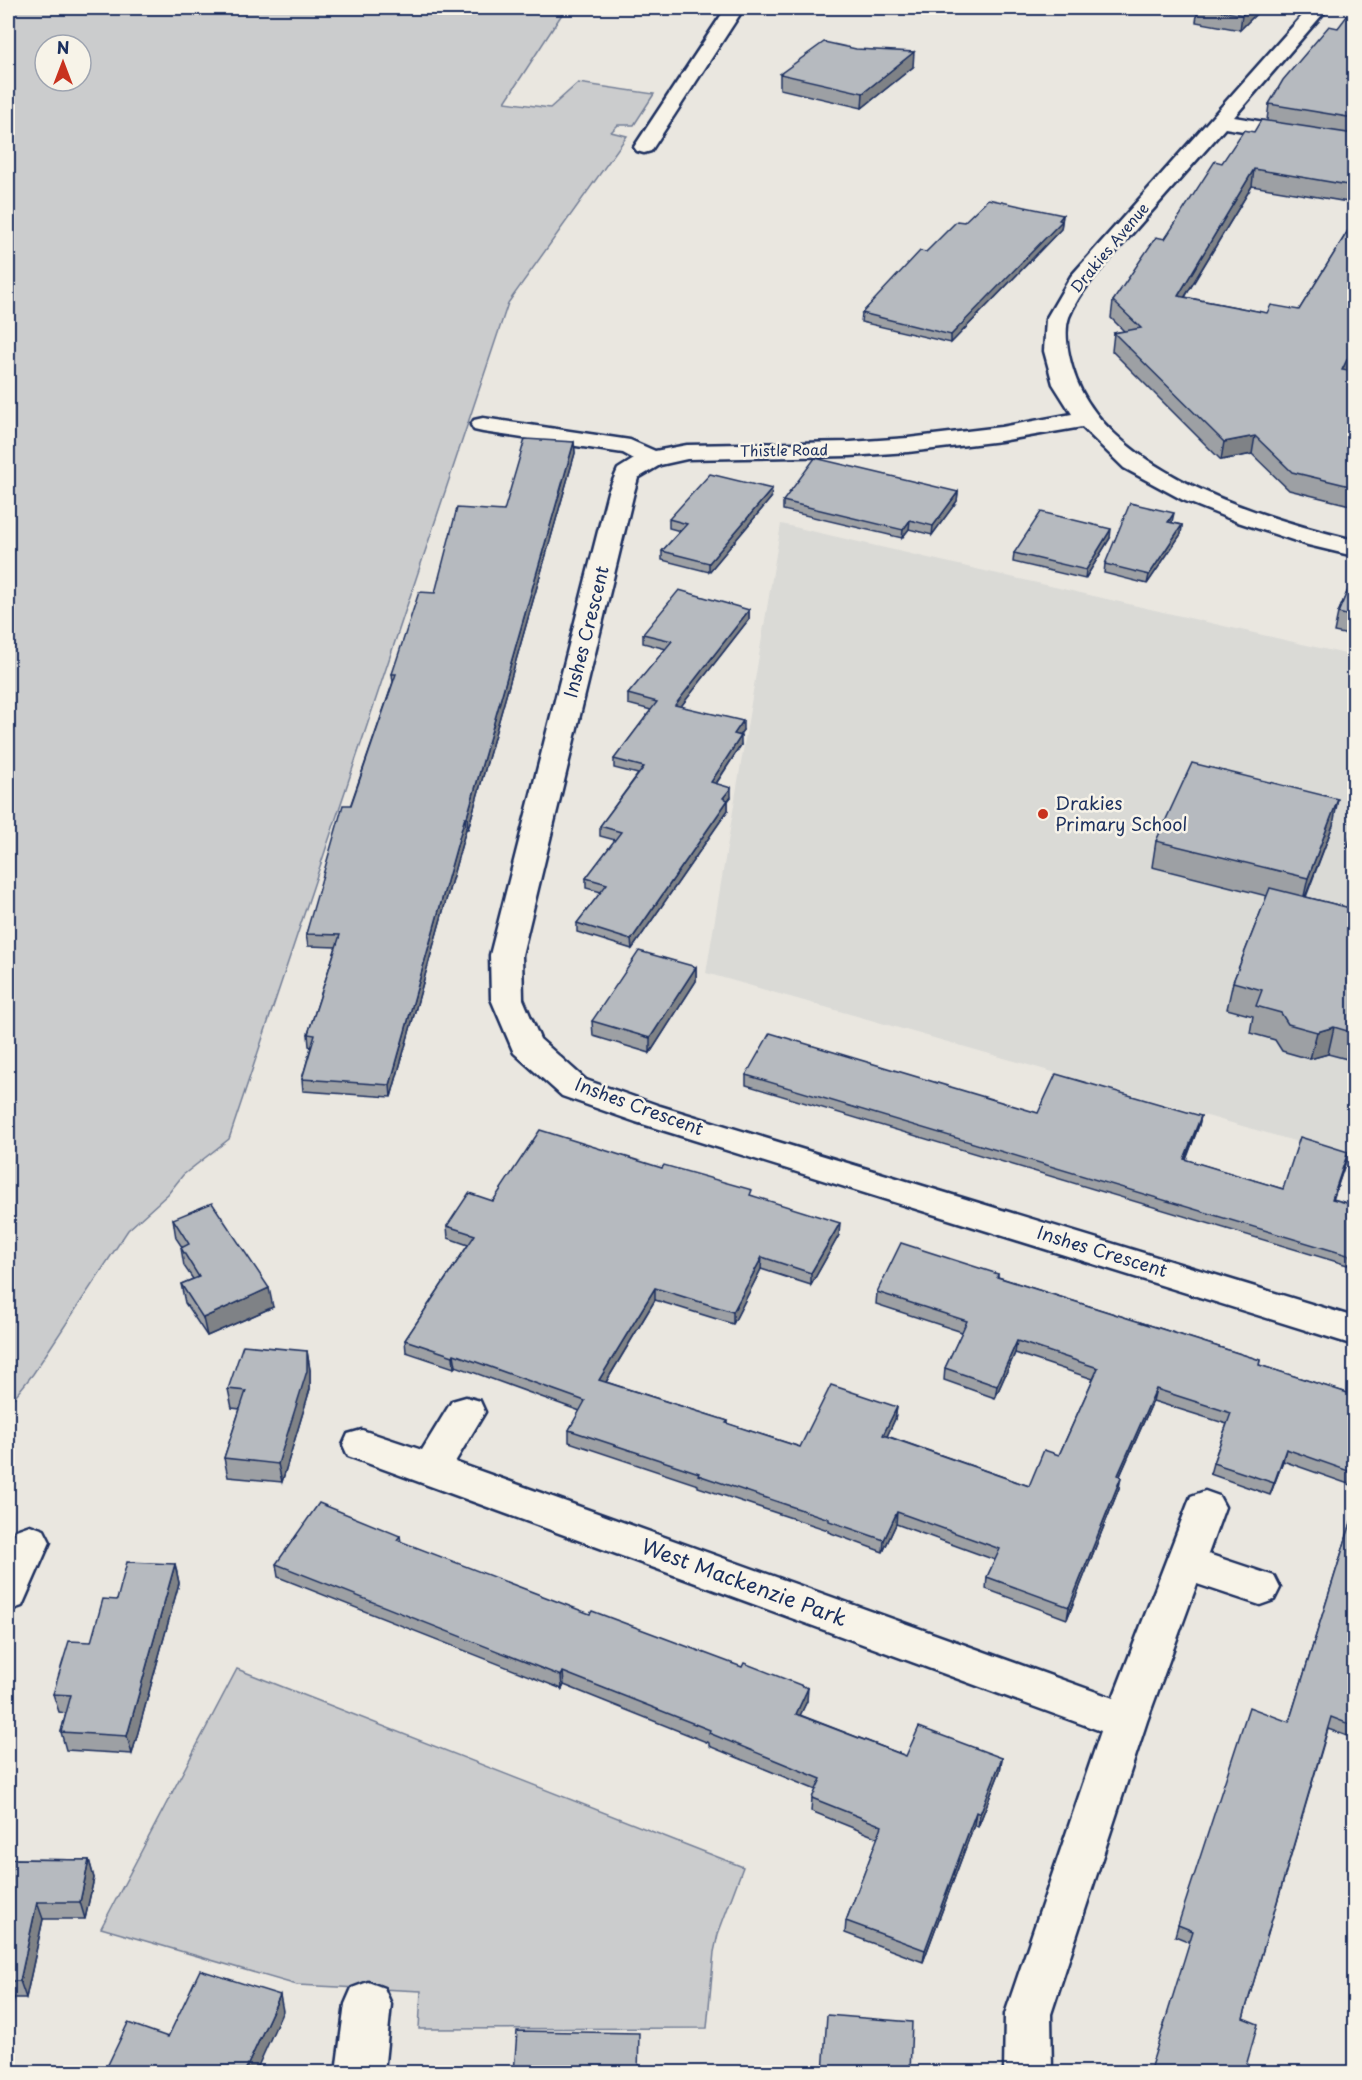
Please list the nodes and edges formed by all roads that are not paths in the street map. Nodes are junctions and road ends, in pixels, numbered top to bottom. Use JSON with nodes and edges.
{"nodes":[{"id":1,"x":735,"y":8,"type":"edge"},
{"id":2,"x":1320,"y":15,"type":"edge"},
{"id":3,"x":1221,"y":121,"type":"junction"},
{"id":4,"x":1354,"y":143,"type":"edge"},
{"id":5,"x":644,"y":147,"type":"dead end"},
{"id":6,"x":1088,"y":419,"type":"junction"},
{"id":7,"x":483,"y":425,"type":"dead end"},
{"id":8,"x":652,"y":459,"type":"junction"},
{"id":9,"x":1354,"y":548,"type":"edge"},
{"id":10,"x":1354,"y":1331,"type":"edge"},
{"id":11,"x":466,"y":1413,"type":"dead end"},
{"id":12,"x":362,"y":1445,"type":"dead end"},
{"id":13,"x":430,"y":1470,"type":"junction"},
{"id":14,"x":1204,"y":1507,"type":"dead end"},
{"id":15,"x":30,"y":1542,"type":"dead end"},
{"id":16,"x":1185,"y":1563,"type":"junction"},
{"id":17,"x":1260,"y":1588,"type":"dead end"},
{"id":18,"x":8,"y":1594,"type":"edge"},
{"id":19,"x":1126,"y":1720,"type":"junction"},
{"id":20,"x":368,"y":2004,"type":"dead end"},
{"id":21,"x":360,"y":2073,"type":"edge"},
{"id":22,"x":1028,"y":2073,"type":"edge"}],
"edges":[{"from":1,"to":5,"type":"street"},
{"from":2,"to":3,"type":"street","name":"Drakies Avenue"},
{"from":3,"to":4,"type":"street"},
{"from":3,"to":6,"type":"street","name":"Drakies Avenue"},
{"from":6,"to":8,"type":"street","name":"Thistle Road"},
{"from":6,"to":9,"type":"street","name":"Drakies Avenue"},
{"from":7,"to":8,"type":"street"},
{"from":8,"to":10,"type":"street","name":"Inshes Crescent"},
{"from":11,"to":13,"type":"street"},
{"from":12,"to":13,"type":"street","name":"West Mackenzie Park"},
{"from":13,"to":19,"type":"street","name":"West Mackenzie Park"},
{"from":14,"to":16,"type":"street"},
{"from":15,"to":18,"type":"street"},
{"from":16,"to":17,"type":"street"},
{"from":16,"to":19,"type":"street"},
{"from":19,"to":22,"type":"street"},
{"from":20,"to":21,"type":"street"}]}
